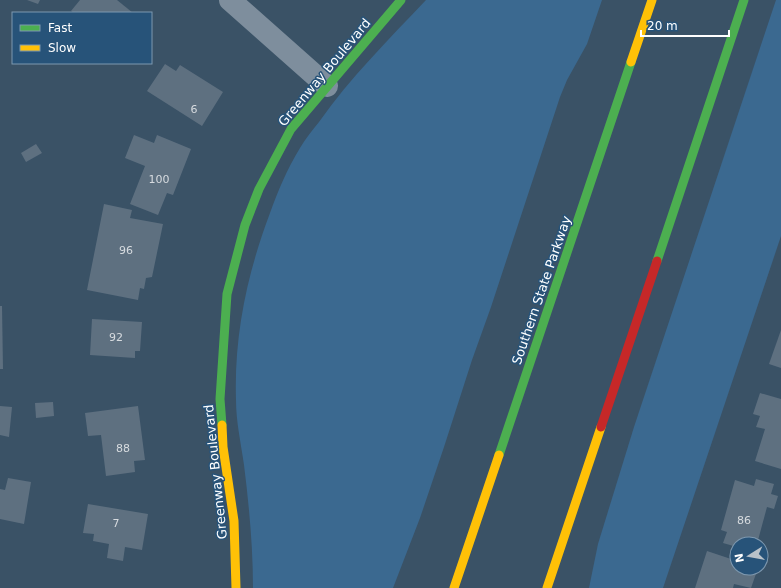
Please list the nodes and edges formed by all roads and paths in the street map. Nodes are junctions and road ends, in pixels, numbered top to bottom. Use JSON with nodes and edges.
{"nodes":[{"id":1,"x":230,"y":0,"type":"edge"},
{"id":2,"x":401,"y":0,"type":"edge"},
{"id":3,"x":652,"y":0,"type":"edge"},
{"id":4,"x":744,"y":0,"type":"edge"},
{"id":5,"x":328,"y":86,"type":"junction"},
{"id":6,"x":236,"y":588,"type":"edge"},
{"id":7,"x":454,"y":588,"type":"edge"},
{"id":8,"x":547,"y":588,"type":"edge"}],
"edges":[{"from":1,"to":5,"type":"street"},
{"from":2,"to":5,"type":"main road","name":"Greenway Boulevard"},
{"from":3,"to":7,"type":"main road","name":"Southern State Parkway"},
{"from":4,"to":8,"type":"main road"},
{"from":5,"to":6,"type":"main road","name":"Greenway Boulevard"}]}
